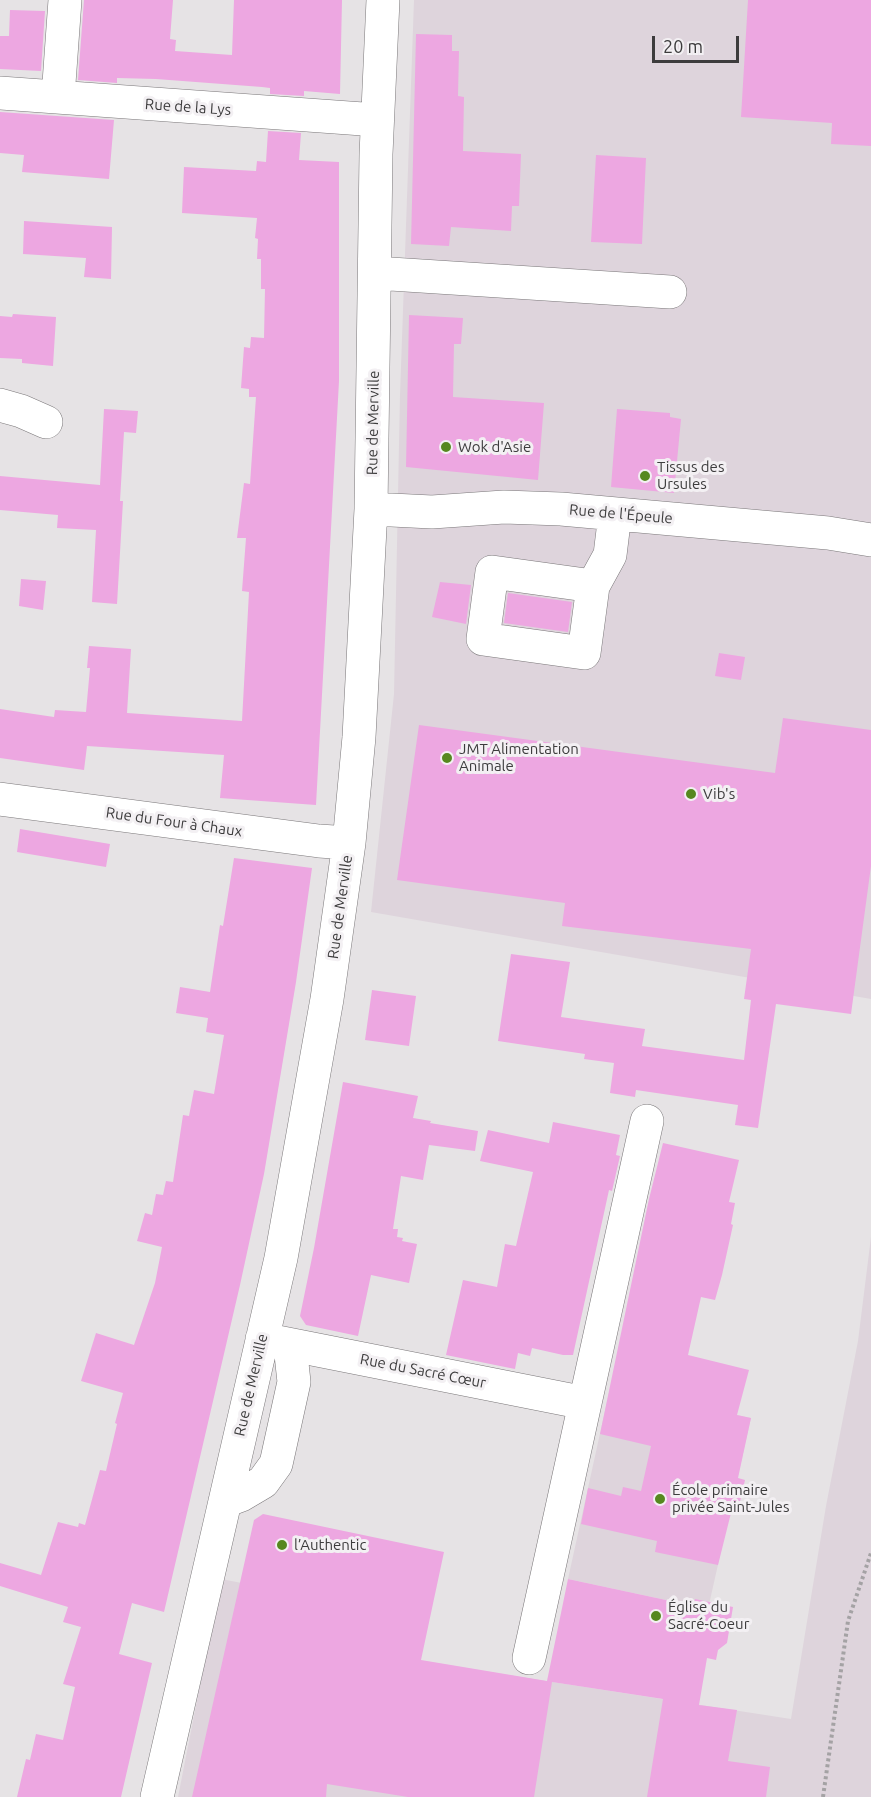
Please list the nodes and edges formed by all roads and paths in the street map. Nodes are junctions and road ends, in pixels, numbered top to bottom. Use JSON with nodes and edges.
{"nodes":[{"id":1,"x":65,"y":0,"type":"edge"},
{"id":2,"x":383,"y":0,"type":"edge"},
{"id":3,"x":0,"y":93,"type":"edge"},
{"id":4,"x":58,"y":97,"type":"junction"},
{"id":5,"x":377,"y":120,"type":"junction"},
{"id":6,"x":375,"y":273,"type":"junction"},
{"id":7,"x":670,"y":292,"type":"dead end"},
{"id":8,"x":0,"y":405,"type":"edge"},
{"id":9,"x":46,"y":422,"type":"dead end"},
{"id":10,"x":370,"y":509,"type":"junction"},
{"id":11,"x":615,"y":514,"type":"junction"},
{"id":12,"x":871,"y":540,"type":"edge"},
{"id":13,"x":593,"y":586,"type":"dead end"},
{"id":14,"x":0,"y":799,"type":"edge"},
{"id":15,"x":349,"y":843,"type":"junction"},
{"id":16,"x":647,"y":1122,"type":"dead end"},
{"id":17,"x":276,"y":1342,"type":"junction"},
{"id":18,"x":585,"y":1403,"type":"junction"},
{"id":19,"x":225,"y":1501,"type":"junction"},
{"id":20,"x":871,"y":1553,"type":"edge"},
{"id":21,"x":529,"y":1658,"type":"dead end"},
{"id":22,"x":157,"y":1797,"type":"edge"},
{"id":23,"x":823,"y":1797,"type":"edge"}],
"edges":[{"from":1,"to":4,"type":"street"},
{"from":2,"to":5,"type":"street","name":"Rue de Merville"},
{"from":3,"to":4,"type":"street","name":"Rue de la Lys"},
{"from":4,"to":5,"type":"street","name":"Rue de la Lys"},
{"from":5,"to":6,"type":"street","name":"Rue de Merville"},
{"from":6,"to":7,"type":"street"},
{"from":6,"to":10,"type":"street","name":"Rue de Merville"},
{"from":8,"to":9,"type":"street"},
{"from":10,"to":11,"type":"street","name":"Rue de l'Épeule"},
{"from":10,"to":15,"type":"street","name":"Rue de Merville"},
{"from":11,"to":12,"type":"street","name":"Rue de l'Épeule"},
{"from":11,"to":13,"type":"street"},
{"from":14,"to":15,"type":"street","name":"Rue du Four à Chaux"},
{"from":15,"to":17,"type":"street","name":"Rue de Merville"},
{"from":16,"to":18,"type":"street"},
{"from":17,"to":18,"type":"street","name":"Rue du Sacré Cœur"},
{"from":17,"to":19,"type":"street","name":"Rue de Merville"},
{"from":17,"to":19,"type":"street"},
{"from":18,"to":21,"type":"street"},
{"from":19,"to":22,"type":"street","name":"Rue de Merville"},
{"from":20,"to":23,"type":"path"}]}
